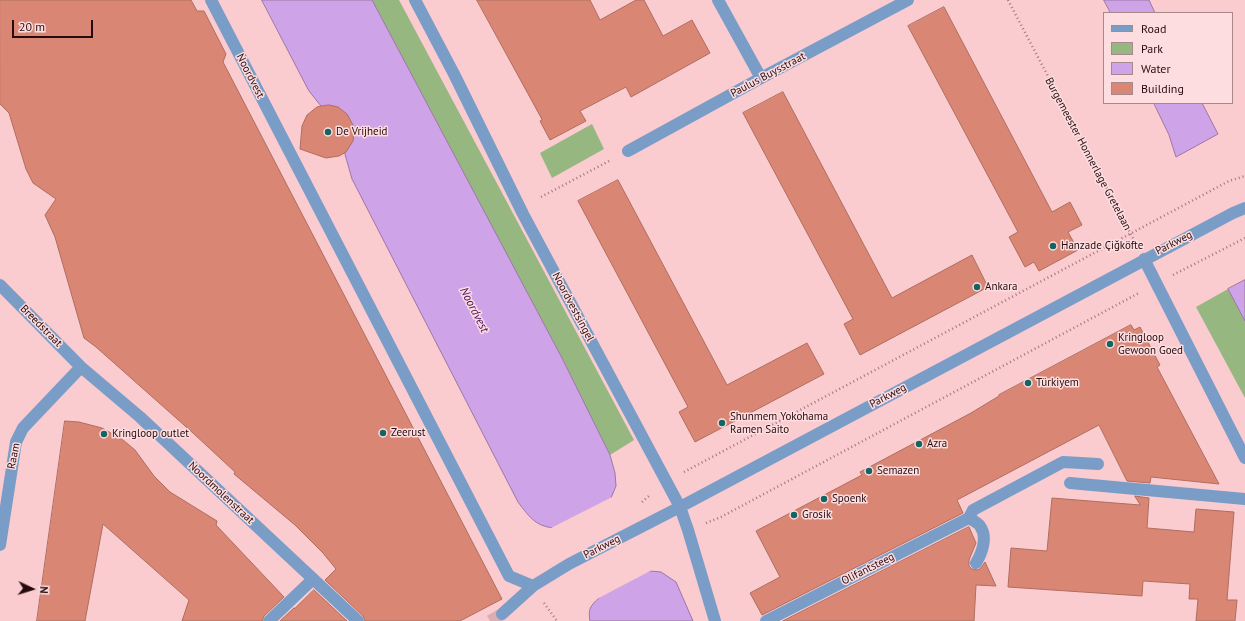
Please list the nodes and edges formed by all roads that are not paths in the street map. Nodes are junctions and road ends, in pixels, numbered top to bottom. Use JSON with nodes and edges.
{"nodes":[{"id":1,"x":211,"y":0,"type":"edge"},
{"id":2,"x":415,"y":0,"type":"edge"},
{"id":3,"x":718,"y":0,"type":"edge"},
{"id":4,"x":908,"y":0,"type":"edge"},
{"id":5,"x":761,"y":78,"type":"junction"},
{"id":6,"x":628,"y":151,"type":"road end"},
{"id":7,"x":1245,"y":208,"type":"edge"},
{"id":8,"x":1144,"y":259,"type":"junction"},
{"id":9,"x":0,"y":285,"type":"edge"},
{"id":10,"x":81,"y":367,"type":"junction"},
{"id":11,"x":1245,"y":458,"type":"edge"},
{"id":12,"x":1098,"y":464,"type":"dead end"},
{"id":13,"x":1070,"y":483,"type":"dead end"},
{"id":14,"x":1245,"y":499,"type":"edge"},
{"id":15,"x":680,"y":507,"type":"junction"},
{"id":16,"x":969,"y":518,"type":"junction"},
{"id":17,"x":0,"y":545,"type":"edge"},
{"id":18,"x":976,"y":563,"type":"dead end"},
{"id":19,"x":313,"y":579,"type":"junction"},
{"id":20,"x":533,"y":586,"type":"junction"},
{"id":21,"x":502,"y":614,"type":"tunnel mouth"},
{"id":22,"x":269,"y":621,"type":"edge"},
{"id":23,"x":358,"y":621,"type":"edge"},
{"id":24,"x":715,"y":621,"type":"edge"},
{"id":25,"x":766,"y":621,"type":"edge"}],
"edges":[{"from":1,"to":20,"type":"street","name":"Noordvest"},
{"from":2,"to":15,"type":"street","name":"Noordvestsingel"},
{"from":3,"to":5,"type":"street"},
{"from":4,"to":5,"type":"street","name":"Paulus Buysstraat"},
{"from":5,"to":6,"type":"street","name":"Paulus Buysstraat"},
{"from":7,"to":8,"type":"street","name":"Parkweg"},
{"from":8,"to":11,"type":"street"},
{"from":8,"to":15,"type":"street","name":"Parkweg"},
{"from":9,"to":10,"type":"street","name":"Breedstraat"},
{"from":10,"to":17,"type":"street","name":"Raam"},
{"from":10,"to":19,"type":"street","name":"Noordmolenstraat"},
{"from":12,"to":16,"type":"street","name":"Olifantsteeg"},
{"from":13,"to":14,"type":"street"},
{"from":15,"to":20,"type":"street","name":"Parkweg"},
{"from":15,"to":24,"type":"street","name":"Noordvestsingel"},
{"from":16,"to":18,"type":"street"},
{"from":16,"to":25,"type":"street","name":"Olifantsteeg"},
{"from":19,"to":22,"type":"street"},
{"from":19,"to":23,"type":"street","name":"Noordmolenstraat"},
{"from":20,"to":21,"type":"street","name":"Parkweg"}]}
